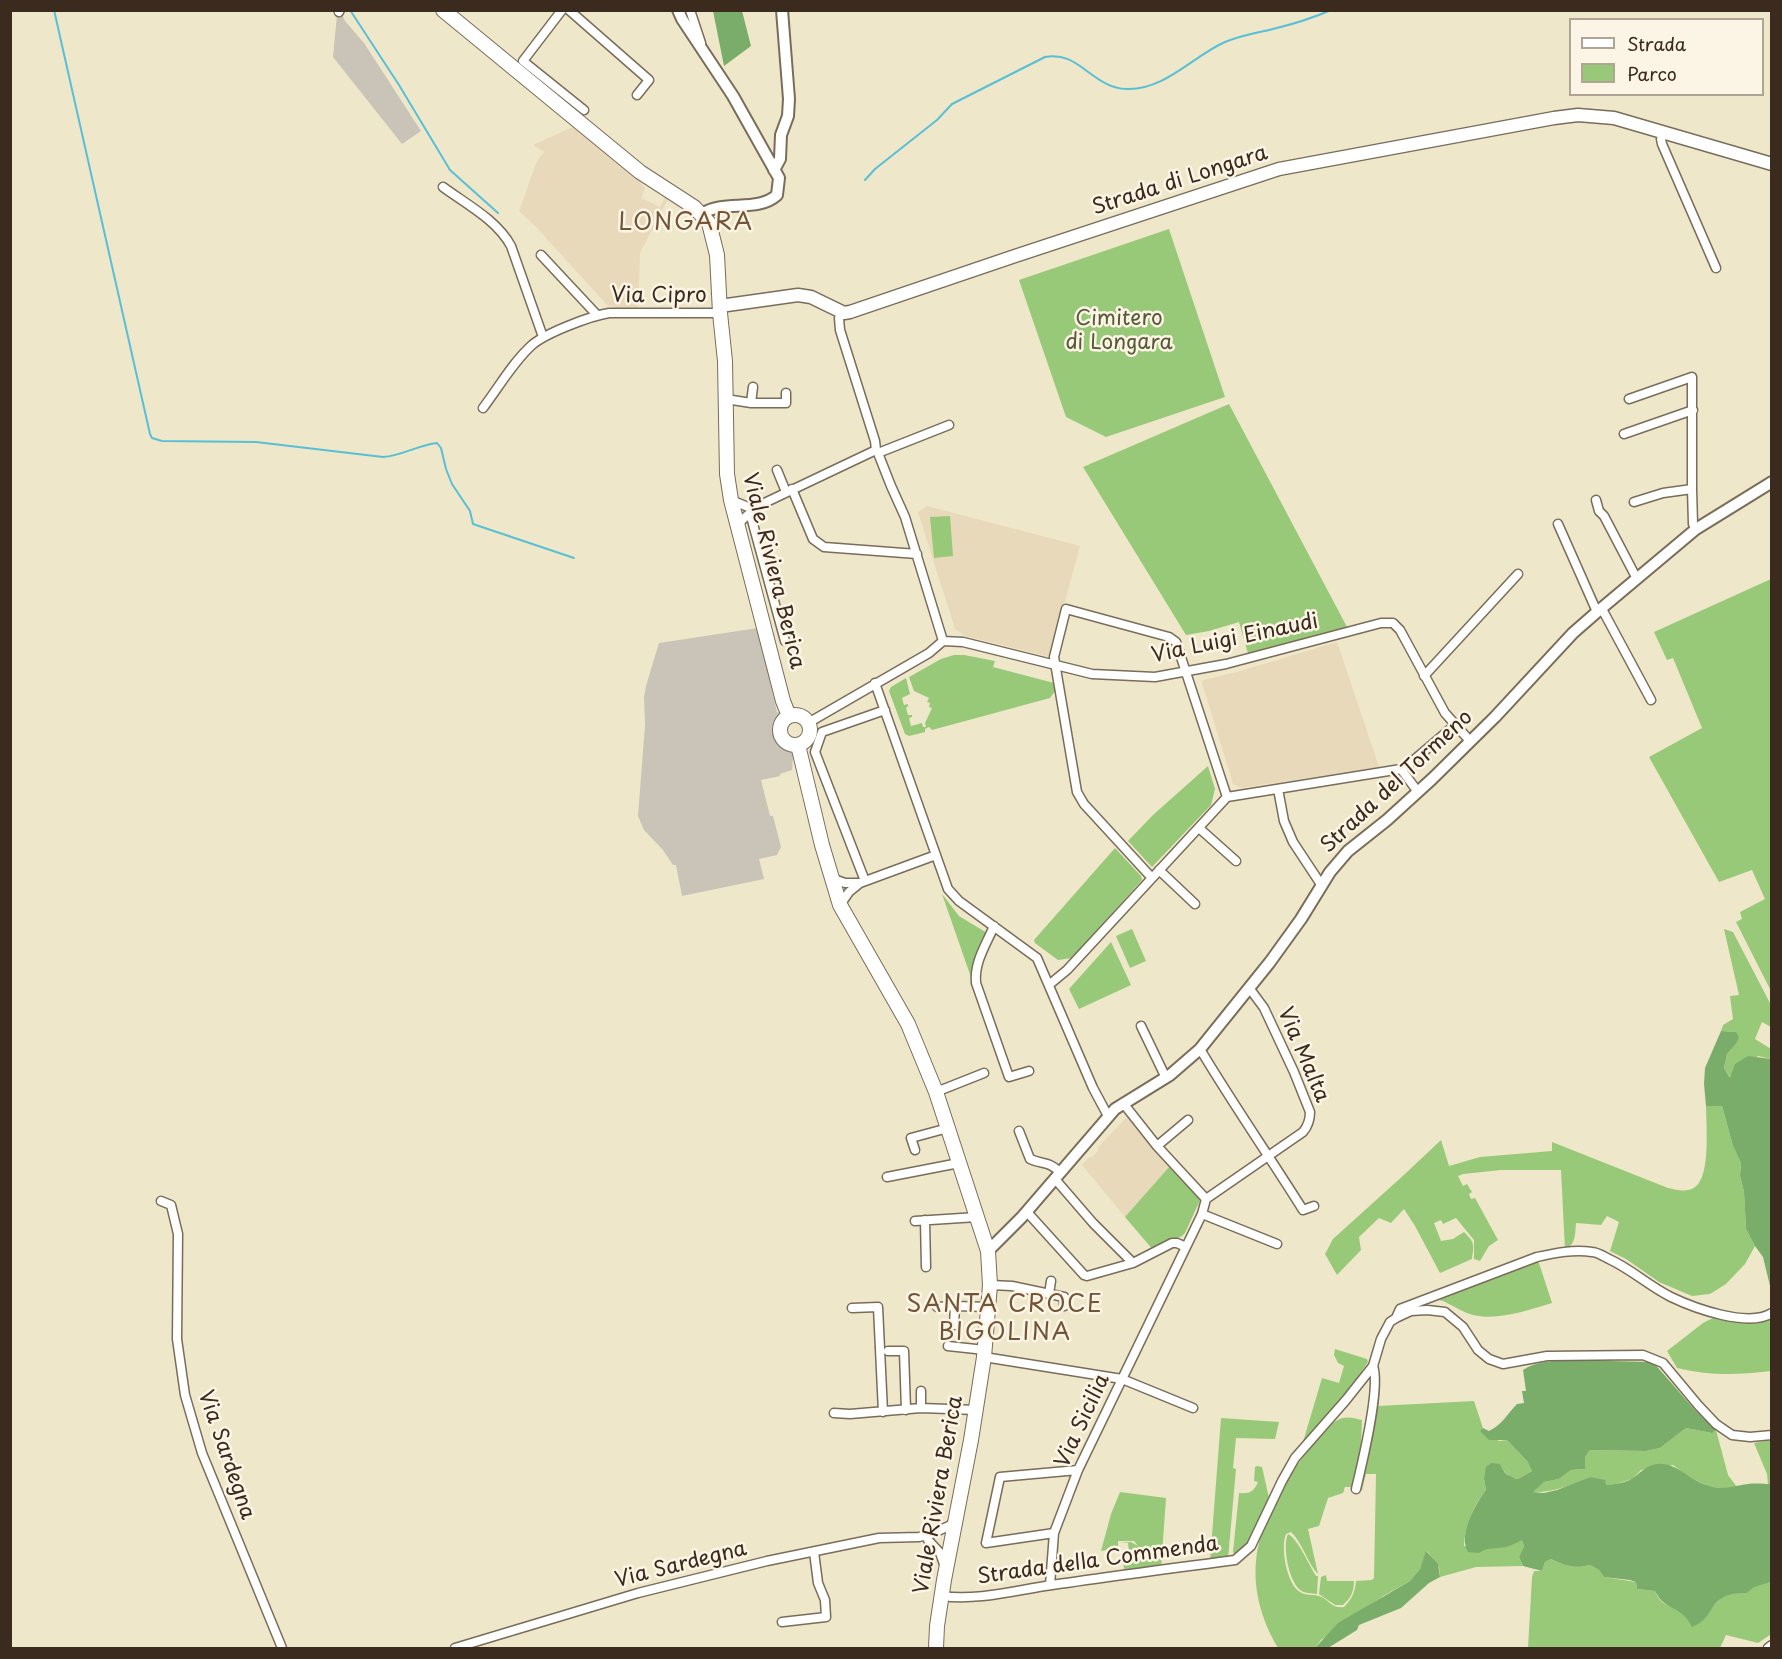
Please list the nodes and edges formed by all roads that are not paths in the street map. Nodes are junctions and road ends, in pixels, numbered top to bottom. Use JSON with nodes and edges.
{"nodes":[{"id":1,"x":443,"y":10,"type":"edge"},
{"id":2,"x":562,"y":10,"type":"edge"},
{"id":3,"x":569,"y":10,"type":"edge"},
{"id":4,"x":678,"y":10,"type":"edge"},
{"id":5,"x":690,"y":10,"type":"edge"},
{"id":6,"x":782,"y":10,"type":"edge"},
{"id":7,"x":705,"y":54,"type":"junction"},
{"id":8,"x":519,"y":65,"type":"junction"},
{"id":9,"x":637,"y":95,"type":"dead end"},
{"id":10,"x":584,"y":110,"type":"dead end"},
{"id":11,"x":1663,"y":132,"type":"junction"},
{"id":12,"x":1772,"y":164,"type":"edge"},
{"id":13,"x":774,"y":171,"type":"junction"},
{"id":14,"x":443,"y":187,"type":"dead end"},
{"id":15,"x":702,"y":214,"type":"junction"},
{"id":16,"x":541,"y":255,"type":"dead end"},
{"id":17,"x":1716,"y":268,"type":"dead end"},
{"id":18,"x":720,"y":310,"type":"junction"},
{"id":19,"x":844,"y":313,"type":"junction"},
{"id":20,"x":597,"y":315,"type":"junction"},
{"id":21,"x":543,"y":337,"type":"junction"},
{"id":22,"x":753,"y":387,"type":"dead end"},
{"id":23,"x":786,"y":393,"type":"dead end"},
{"id":24,"x":726,"y":399,"type":"junction"},
{"id":25,"x":1629,"y":399,"type":"dead end"},
{"id":26,"x":752,"y":403,"type":"junction"},
{"id":27,"x":483,"y":408,"type":"dead end"},
{"id":28,"x":1692,"y":410,"type":"junction"},
{"id":29,"x":949,"y":425,"type":"dead end"},
{"id":30,"x":1624,"y":434,"type":"dead end"},
{"id":31,"x":877,"y":451,"type":"junction"},
{"id":32,"x":777,"y":470,"type":"dead end"},
{"id":33,"x":1772,"y":482,"type":"edge"},
{"id":34,"x":1692,"y":489,"type":"junction"},
{"id":35,"x":789,"y":490,"type":"junction"},
{"id":36,"x":731,"y":500,"type":"junction"},
{"id":37,"x":1596,"y":500,"type":"dead end"},
{"id":38,"x":1634,"y":502,"type":"dead end"},
{"id":39,"x":758,"y":506,"type":"junction"},
{"id":40,"x":750,"y":513,"type":"junction"},
{"id":41,"x":1558,"y":524,"type":"dead end"},
{"id":42,"x":738,"y":526,"type":"junction"},
{"id":43,"x":1696,"y":529,"type":"junction"},
{"id":44,"x":916,"y":554,"type":"junction"},
{"id":45,"x":1518,"y":574,"type":"dead end"},
{"id":46,"x":1637,"y":579,"type":"junction"},
{"id":47,"x":1599,"y":610,"type":"junction"},
{"id":48,"x":785,"y":641,"type":"dead end"},
{"id":49,"x":943,"y":641,"type":"junction"},
{"id":50,"x":1056,"y":666,"type":"junction"},
{"id":51,"x":1186,"y":672,"type":"junction"},
{"id":52,"x":1424,"y":676,"type":"junction"},
{"id":53,"x":875,"y":683,"type":"junction"},
{"id":54,"x":1652,"y":700,"type":"dead end"},
{"id":55,"x":885,"y":710,"type":"junction"},
{"id":56,"x":789,"y":716,"type":"junction"},
{"id":57,"x":808,"y":723,"type":"junction"},
{"id":58,"x":1455,"y":726,"type":"junction"},
{"id":59,"x":1470,"y":741,"type":"junction"},
{"id":60,"x":798,"y":745,"type":"junction"},
{"id":61,"x":1401,"y":769,"type":"junction"},
{"id":62,"x":1278,"y":789,"type":"junction"},
{"id":63,"x":1418,"y":792,"type":"junction"},
{"id":64,"x":1227,"y":797,"type":"junction"},
{"id":65,"x":1198,"y":828,"type":"junction"},
{"id":66,"x":936,"y":855,"type":"junction"},
{"id":67,"x":1236,"y":861,"type":"dead end"},
{"id":68,"x":1160,"y":870,"type":"junction"},
{"id":69,"x":831,"y":878,"type":"junction"},
{"id":70,"x":1152,"y":878,"type":"junction"},
{"id":71,"x":863,"y":882,"type":"junction"},
{"id":72,"x":1322,"y":886,"type":"junction"},
{"id":73,"x":1195,"y":904,"type":"dead end"},
{"id":74,"x":840,"y":905,"type":"junction"},
{"id":75,"x":994,"y":926,"type":"junction"},
{"id":76,"x":1050,"y":984,"type":"junction"},
{"id":77,"x":1250,"y":989,"type":"junction"},
{"id":78,"x":1141,"y":1026,"type":"dead end"},
{"id":79,"x":1200,"y":1049,"type":"junction"},
{"id":80,"x":1029,"y":1071,"type":"dead end"},
{"id":81,"x":984,"y":1073,"type":"dead end"},
{"id":82,"x":1166,"y":1078,"type":"junction"},
{"id":83,"x":936,"y":1092,"type":"junction"},
{"id":84,"x":1124,"y":1103,"type":"junction"},
{"id":85,"x":1108,"y":1116,"type":"junction"},
{"id":86,"x":1188,"y":1120,"type":"dead end"},
{"id":87,"x":948,"y":1128,"type":"junction"},
{"id":88,"x":1019,"y":1131,"type":"dead end"},
{"id":89,"x":1157,"y":1146,"type":"junction"},
{"id":90,"x":915,"y":1150,"type":"dead end"},
{"id":91,"x":1269,"y":1156,"type":"junction"},
{"id":92,"x":959,"y":1163,"type":"junction"},
{"id":93,"x":1058,"y":1175,"type":"junction"},
{"id":94,"x":887,"y":1178,"type":"dead end"},
{"id":95,"x":1206,"y":1199,"type":"junction"},
{"id":96,"x":161,"y":1201,"type":"dead end"},
{"id":97,"x":1314,"y":1206,"type":"dead end"},
{"id":98,"x":1026,"y":1212,"type":"junction"},
{"id":99,"x":1202,"y":1214,"type":"junction"},
{"id":100,"x":977,"y":1217,"type":"junction"},
{"id":101,"x":1277,"y":1244,"type":"dead end"},
{"id":102,"x":1186,"y":1247,"type":"junction"},
{"id":103,"x":988,"y":1251,"type":"junction"},
{"id":104,"x":1133,"y":1263,"type":"junction"},
{"id":105,"x":926,"y":1267,"type":"dead end"},
{"id":106,"x":1051,"y":1281,"type":"dead end"},
{"id":107,"x":990,"y":1285,"type":"junction"},
{"id":108,"x":1049,"y":1294,"type":"junction"},
{"id":109,"x":956,"y":1305,"type":"junction"},
{"id":110,"x":1064,"y":1306,"type":"dead end"},
{"id":111,"x":937,"y":1307,"type":"dead end"},
{"id":112,"x":989,"y":1307,"type":"junction"},
{"id":113,"x":852,"y":1308,"type":"dead end"},
{"id":114,"x":1772,"y":1312,"type":"edge"},
{"id":115,"x":1396,"y":1318,"type":"junction"},
{"id":116,"x":954,"y":1324,"type":"dead end"},
{"id":117,"x":948,"y":1346,"type":"dead end"},
{"id":118,"x":888,"y":1351,"type":"dead end"},
{"id":119,"x":984,"y":1354,"type":"junction"},
{"id":120,"x":1373,"y":1366,"type":"junction"},
{"id":121,"x":1122,"y":1379,"type":"junction"},
{"id":122,"x":921,"y":1390,"type":"dead end"},
{"id":123,"x":921,"y":1407,"type":"junction"},
{"id":124,"x":1193,"y":1408,"type":"dead end"},
{"id":125,"x":906,"y":1410,"type":"junction"},
{"id":126,"x":976,"y":1410,"type":"junction"},
{"id":127,"x":883,"y":1412,"type":"junction"},
{"id":128,"x":834,"y":1413,"type":"dead end"},
{"id":129,"x":1772,"y":1435,"type":"edge"},
{"id":130,"x":1078,"y":1470,"type":"junction"},
{"id":131,"x":1356,"y":1489,"type":"dead end"},
{"id":132,"x":1054,"y":1533,"type":"junction"},
{"id":133,"x":919,"y":1537,"type":"junction"},
{"id":134,"x":948,"y":1537,"type":"junction"},
{"id":135,"x":928,"y":1540,"type":"junction"},
{"id":136,"x":814,"y":1552,"type":"junction"},
{"id":137,"x":946,"y":1571,"type":"junction"},
{"id":138,"x":1050,"y":1585,"type":"junction"},
{"id":139,"x":942,"y":1596,"type":"junction"},
{"id":140,"x":782,"y":1622,"type":"dead end"},
{"id":141,"x":1772,"y":1645,"type":"edge"},
{"id":142,"x":282,"y":1648,"type":"edge"},
{"id":143,"x":455,"y":1648,"type":"edge"},
{"id":144,"x":936,"y":1648,"type":"edge"},
{"id":145,"x":1768,"y":1648,"type":"edge"}],
"edges":[{"from":1,"to":8,"type":"main road","name":"Viale Riviera Berica"},
{"from":2,"to":8,"type":"street"},
{"from":3,"to":9,"type":"street"},
{"from":4,"to":7,"type":"street"},
{"from":5,"to":7,"type":"street"},
{"from":6,"to":13,"type":"street"},
{"from":7,"to":13,"type":"street"},
{"from":8,"to":10,"type":"street","name":"Viale Riviera Berica"},
{"from":8,"to":15,"type":"main road","name":"Viale Riviera Berica"},
{"from":11,"to":12,"type":"main road","name":"Strada di Longara"},
{"from":11,"to":17,"type":"street"},
{"from":11,"to":19,"type":"main road","name":"Strada di Longara"},
{"from":13,"to":15,"type":"street"},
{"from":14,"to":21,"type":"street"},
{"from":15,"to":18,"type":"main road","name":"Viale Riviera Berica"},
{"from":16,"to":20,"type":"street","name":"Via Cipro"},
{"from":18,"to":19,"type":"main road"},
{"from":18,"to":20,"type":"street","name":"Via Cipro"},
{"from":18,"to":24,"type":"main road","name":"Viale Riviera Berica"},
{"from":19,"to":31,"type":"street"},
{"from":20,"to":21,"type":"street","name":"Via Cipro"},
{"from":21,"to":27,"type":"street","name":"Via Cipro"},
{"from":22,"to":26,"type":"street"},
{"from":23,"to":26,"type":"street"},
{"from":24,"to":26,"type":"street"},
{"from":24,"to":36,"type":"main road","name":"Viale Riviera Berica"},
{"from":25,"to":28,"type":"street"},
{"from":28,"to":30,"type":"street"},
{"from":28,"to":34,"type":"street"},
{"from":29,"to":31,"type":"street"},
{"from":31,"to":35,"type":"street"},
{"from":31,"to":44,"type":"street"},
{"from":32,"to":35,"type":"street"},
{"from":33,"to":43,"type":"street","name":"Strada del Tormeno"},
{"from":34,"to":38,"type":"street"},
{"from":34,"to":43,"type":"street"},
{"from":35,"to":39,"type":"street"},
{"from":35,"to":44,"type":"street"},
{"from":36,"to":39,"type":"street"},
{"from":36,"to":42,"type":"main road","name":"Viale Riviera Berica"},
{"from":37,"to":46,"type":"street"},
{"from":39,"to":40,"type":"street"},
{"from":40,"to":42,"type":"street"},
{"from":40,"to":48,"type":"street"},
{"from":41,"to":47,"type":"street"},
{"from":42,"to":56,"type":"main road","name":"Viale Riviera Berica"},
{"from":43,"to":46,"type":"street","name":"Strada del Tormeno"},
{"from":44,"to":49,"type":"street"},
{"from":45,"to":52,"type":"street"},
{"from":46,"to":47,"type":"street","name":"Strada del Tormeno"},
{"from":47,"to":54,"type":"street"},
{"from":47,"to":59,"type":"street","name":"Strada del Tormeno"},
{"from":49,"to":50,"type":"street","name":"Via Luigi Einaudi"},
{"from":49,"to":53,"type":"street"},
{"from":50,"to":51,"type":"street","name":"Via Luigi Einaudi"},
{"from":50,"to":51,"type":"street"},
{"from":50,"to":70,"type":"street"},
{"from":51,"to":52,"type":"street","name":"Via Luigi Einaudi"},
{"from":51,"to":64,"type":"street"},
{"from":52,"to":58,"type":"street","name":"Via Luigi Einaudi"},
{"from":53,"to":55,"type":"street"},
{"from":53,"to":57,"type":"street"},
{"from":55,"to":66,"type":"street"},
{"from":55,"to":71,"type":"street"},
{"from":56,"to":57,"type":"main road"},
{"from":56,"to":60,"type":"main road","name":"Viale Riviera Berica"},
{"from":57,"to":60,"type":"main road"},
{"from":58,"to":59,"type":"street","name":"Via Luigi Einaudi"},
{"from":58,"to":61,"type":"street"},
{"from":59,"to":63,"type":"street","name":"Strada del Tormeno"},
{"from":60,"to":69,"type":"main road","name":"Viale Riviera Berica"},
{"from":61,"to":62,"type":"street"},
{"from":61,"to":63,"type":"street"},
{"from":62,"to":64,"type":"street"},
{"from":62,"to":72,"type":"street"},
{"from":63,"to":72,"type":"street","name":"Strada del Tormeno"},
{"from":64,"to":65,"type":"street"},
{"from":65,"to":67,"type":"street"},
{"from":65,"to":68,"type":"street"},
{"from":66,"to":71,"type":"street"},
{"from":66,"to":75,"type":"street"},
{"from":68,"to":70,"type":"street"},
{"from":68,"to":73,"type":"street"},
{"from":69,"to":71,"type":"street"},
{"from":69,"to":74,"type":"main road","name":"Viale Riviera Berica"},
{"from":70,"to":76,"type":"street"},
{"from":71,"to":74,"type":"street"},
{"from":72,"to":77,"type":"street","name":"Strada del Tormeno"},
{"from":74,"to":83,"type":"main road","name":"Viale Riviera Berica"},
{"from":75,"to":76,"type":"street"},
{"from":75,"to":80,"type":"street"},
{"from":76,"to":85,"type":"street"},
{"from":77,"to":79,"type":"street","name":"Strada del Tormeno"},
{"from":77,"to":91,"type":"street","name":"Via Malta"},
{"from":78,"to":82,"type":"street"},
{"from":79,"to":82,"type":"street","name":"Strada del Tormeno"},
{"from":79,"to":91,"type":"street"},
{"from":81,"to":83,"type":"street"},
{"from":82,"to":84,"type":"street","name":"Strada del Tormeno"},
{"from":83,"to":87,"type":"main road","name":"Viale Riviera Berica"},
{"from":84,"to":85,"type":"street","name":"Strada del Tormeno"},
{"from":84,"to":89,"type":"street"},
{"from":85,"to":93,"type":"street","name":"Strada del Tormeno"},
{"from":86,"to":89,"type":"street"},
{"from":87,"to":90,"type":"street"},
{"from":87,"to":92,"type":"main road","name":"Viale Riviera Berica"},
{"from":88,"to":93,"type":"street"},
{"from":89,"to":95,"type":"street"},
{"from":91,"to":95,"type":"street","name":"Via Malta"},
{"from":91,"to":97,"type":"street"},
{"from":92,"to":94,"type":"street"},
{"from":92,"to":100,"type":"main road","name":"Viale Riviera Berica"},
{"from":93,"to":98,"type":"street","name":"Strada del Tormeno"},
{"from":93,"to":104,"type":"street"},
{"from":95,"to":99,"type":"street","name":"Via Sicilia"},
{"from":96,"to":142,"type":"street","name":"Via Sardegna"},
{"from":98,"to":103,"type":"street","name":"Strada del Tormeno"},
{"from":98,"to":104,"type":"street"},
{"from":99,"to":101,"type":"street"},
{"from":99,"to":102,"type":"street","name":"Via Sicilia"},
{"from":100,"to":103,"type":"main road","name":"Viale Riviera Berica"},
{"from":100,"to":105,"type":"street"},
{"from":102,"to":104,"type":"street"},
{"from":102,"to":121,"type":"street","name":"Via Sicilia"},
{"from":103,"to":107,"type":"main road","name":"Viale Riviera Berica"},
{"from":106,"to":108,"type":"street"},
{"from":107,"to":108,"type":"street"},
{"from":107,"to":112,"type":"main road","name":"Viale Riviera Berica"},
{"from":108,"to":110,"type":"street"},
{"from":109,"to":111,"type":"street"},
{"from":109,"to":112,"type":"street"},
{"from":109,"to":116,"type":"street"},
{"from":112,"to":119,"type":"main road","name":"Viale Riviera Berica"},
{"from":113,"to":127,"type":"street"},
{"from":114,"to":115,"type":"street"},
{"from":115,"to":120,"type":"street","name":"Strada della Commenda"},
{"from":115,"to":129,"type":"street"},
{"from":117,"to":119,"type":"street"},
{"from":118,"to":125,"type":"street"},
{"from":119,"to":121,"type":"street"},
{"from":119,"to":126,"type":"main road","name":"Viale Riviera Berica"},
{"from":120,"to":131,"type":"street","name":"Strada della Commenda"},
{"from":120,"to":138,"type":"street","name":"Strada della Commenda"},
{"from":121,"to":124,"type":"street"},
{"from":121,"to":130,"type":"street","name":"Via Sicilia"},
{"from":122,"to":123,"type":"street"},
{"from":123,"to":125,"type":"street"},
{"from":123,"to":126,"type":"street"},
{"from":125,"to":127,"type":"street"},
{"from":126,"to":134,"type":"main road","name":"Viale Riviera Berica"},
{"from":127,"to":128,"type":"street"},
{"from":130,"to":132,"type":"street","name":"Via Sicilia"},
{"from":130,"to":132,"type":"street"},
{"from":132,"to":138,"type":"street","name":"Via Sicilia"},
{"from":133,"to":134,"type":"street","name":"Via Sardegna"},
{"from":133,"to":135,"type":"street","name":"Via Sardegna"},
{"from":133,"to":136,"type":"street","name":"Via Sardegna"},
{"from":134,"to":135,"type":"street","name":"Via Sardegna"},
{"from":134,"to":137,"type":"main road","name":"Viale Riviera Berica"},
{"from":135,"to":137,"type":"street"},
{"from":136,"to":140,"type":"street"},
{"from":136,"to":143,"type":"street","name":"Via Sardegna"},
{"from":137,"to":139,"type":"main road","name":"Viale Riviera Berica"},
{"from":138,"to":139,"type":"street","name":"Strada della Commenda"},
{"from":139,"to":144,"type":"main road","name":"Viale Riviera Berica"},
{"from":141,"to":145,"type":"street"}]}
